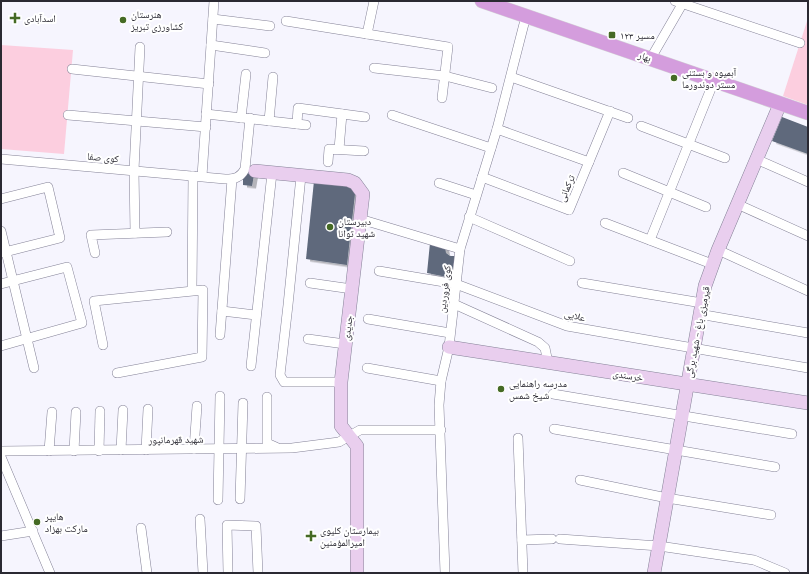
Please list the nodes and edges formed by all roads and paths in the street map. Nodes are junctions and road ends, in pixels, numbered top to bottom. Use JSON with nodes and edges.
{"nodes":[{"id":1,"x":214,"y":1,"type":"edge"},
{"id":2,"x":374,"y":1,"type":"edge"},
{"id":3,"x":482,"y":1,"type":"edge"},
{"id":4,"x":681,"y":2,"type":"edge"},
{"id":5,"x":514,"y":6,"type":"edge"},
{"id":6,"x":526,"y":16,"type":"junction"},
{"id":7,"x":213,"y":19,"type":"junction"},
{"id":8,"x":286,"y":21,"type":"dead end"},
{"id":9,"x":270,"y":26,"type":"dead end"},
{"id":10,"x":367,"y":34,"type":"junction"},
{"id":11,"x":800,"y":43,"type":"dead end"},
{"id":12,"x":211,"y":45,"type":"junction"},
{"id":13,"x":140,"y":47,"type":"dead end"},
{"id":14,"x":265,"y":53,"type":"dead end"},
{"id":15,"x":651,"y":58,"type":"junction"},
{"id":16,"x":374,"y":68,"type":"dead end"},
{"id":17,"x":72,"y":69,"type":"dead end"},
{"id":18,"x":246,"y":74,"type":"dead end"},
{"id":19,"x":138,"y":76,"type":"junction"},
{"id":20,"x":445,"y":76,"type":"junction"},
{"id":21,"x":273,"y":77,"type":"dead end"},
{"id":22,"x":511,"y":77,"type":"junction"},
{"id":23,"x":714,"y":81,"type":"junction"},
{"id":24,"x":208,"y":84,"type":"junction"},
{"id":25,"x":492,"y":88,"type":"dead end"},
{"id":26,"x":442,"y":98,"type":"dead end"},
{"id":27,"x":780,"y":104,"type":"junction"},
{"id":28,"x":610,"y":111,"type":"junction"},
{"id":29,"x":808,"y":113,"type":"edge"},
{"id":30,"x":206,"y":114,"type":"junction"},
{"id":31,"x":342,"y":114,"type":"junction"},
{"id":32,"x":68,"y":115,"type":"dead end"},
{"id":33,"x":392,"y":115,"type":"dead end"},
{"id":34,"x":365,"y":116,"type":"dead end"},
{"id":35,"x":245,"y":118,"type":"junction"},
{"id":36,"x":628,"y":118,"type":"dead end"},
{"id":37,"x":136,"y":121,"type":"junction"},
{"id":38,"x":268,"y":121,"type":"junction"},
{"id":39,"x":641,"y":126,"type":"dead end"},
{"id":40,"x":206,"y":127,"type":"junction"},
{"id":41,"x":497,"y":129,"type":"junction"},
{"id":42,"x":689,"y":145,"type":"junction"},
{"id":43,"x":491,"y":148,"type":"junction"},
{"id":44,"x":339,"y":149,"type":"junction"},
{"id":45,"x":364,"y":151,"type":"dead end"},
{"id":46,"x":725,"y":158,"type":"dead end"},
{"id":47,"x":1,"y":159,"type":"edge"},
{"id":48,"x":756,"y":159,"type":"junction"},
{"id":49,"x":328,"y":162,"type":"dead end"},
{"id":50,"x":589,"y":162,"type":"junction"},
{"id":51,"x":134,"y":170,"type":"junction"},
{"id":52,"x":250,"y":170,"type":"junction"},
{"id":53,"x":272,"y":172,"type":"junction"},
{"id":54,"x":622,"y":173,"type":"dead end"},
{"id":55,"x":193,"y":176,"type":"junction"},
{"id":56,"x":202,"y":176,"type":"junction"},
{"id":57,"x":301,"y":176,"type":"junction"},
{"id":58,"x":482,"y":177,"type":"junction"},
{"id":59,"x":228,"y":179,"type":"junction"},
{"id":60,"x":808,"y":182,"type":"edge"},
{"id":61,"x":439,"y":183,"type":"dead end"},
{"id":62,"x":670,"y":192,"type":"junction"},
{"id":63,"x":476,"y":195,"type":"junction"},
{"id":64,"x":1,"y":199,"type":"edge"},
{"id":65,"x":737,"y":204,"type":"junction"},
{"id":66,"x":706,"y":207,"type":"dead end"},
{"id":67,"x":469,"y":217,"type":"junction"},
{"id":68,"x":360,"y":219,"type":"junction"},
{"id":69,"x":605,"y":223,"type":"dead end"},
{"id":70,"x":1,"y":231,"type":"edge"},
{"id":71,"x":167,"y":232,"type":"dead end"},
{"id":72,"x":135,"y":233,"type":"junction"},
{"id":73,"x":808,"y":236,"type":"edge"},
{"id":74,"x":650,"y":240,"type":"junction"},
{"id":75,"x":460,"y":249,"type":"junction"},
{"id":76,"x":718,"y":250,"type":"junction"},
{"id":77,"x":3,"y":252,"type":"edge"},
{"id":78,"x":95,"y":253,"type":"dead end"},
{"id":79,"x":570,"y":261,"type":"dead end"},
{"id":80,"x":712,"y":264,"type":"junction"},
{"id":81,"x":378,"y":271,"type":"dead end"},
{"id":82,"x":12,"y":280,"type":"junction"},
{"id":83,"x":310,"y":283,"type":"dead end"},
{"id":84,"x":582,"y":283,"type":"dead end"},
{"id":85,"x":1,"y":284,"type":"edge"},
{"id":86,"x":456,"y":284,"type":"junction"},
{"id":87,"x":352,"y":289,"type":"junction"},
{"id":88,"x":192,"y":290,"type":"junction"},
{"id":89,"x":808,"y":291,"type":"edge"},
{"id":90,"x":454,"y":304,"type":"junction"},
{"id":91,"x":700,"y":308,"type":"junction"},
{"id":92,"x":222,"y":311,"type":"junction"},
{"id":93,"x":256,"y":315,"type":"junction"},
{"id":94,"x":368,"y":319,"type":"dead end"},
{"id":95,"x":450,"y":333,"type":"junction"},
{"id":96,"x":808,"y":333,"type":"edge"},
{"id":97,"x":220,"y":335,"type":"dead end"},
{"id":98,"x":26,"y":338,"type":"junction"},
{"id":99,"x":308,"y":339,"type":"dead end"},
{"id":100,"x":345,"y":344,"type":"junction"},
{"id":101,"x":103,"y":345,"type":"dead end"},
{"id":102,"x":1,"y":346,"type":"edge"},
{"id":103,"x":449,"y":347,"type":"junction"},
{"id":104,"x":694,"y":347,"type":"junction"},
{"id":105,"x":548,"y":363,"type":"junction"},
{"id":106,"x":251,"y":366,"type":"dead end"},
{"id":107,"x":34,"y":368,"type":"dead end"},
{"id":108,"x":367,"y":368,"type":"dead end"},
{"id":109,"x":808,"y":368,"type":"edge"},
{"id":110,"x":117,"y":373,"type":"dead end"},
{"id":111,"x":441,"y":381,"type":"junction"},
{"id":112,"x":341,"y":382,"type":"junction"},
{"id":113,"x":687,"y":384,"type":"junction"},
{"id":114,"x":554,"y":394,"type":"dead end"},
{"id":115,"x":220,"y":396,"type":"dead end"},
{"id":116,"x":267,"y":397,"type":"dead end"},
{"id":117,"x":243,"y":403,"type":"dead end"},
{"id":118,"x":808,"y":403,"type":"edge"},
{"id":119,"x":197,"y":406,"type":"dead end"},
{"id":120,"x":148,"y":409,"type":"dead end"},
{"id":121,"x":123,"y":410,"type":"dead end"},
{"id":122,"x":100,"y":411,"type":"dead end"},
{"id":123,"x":52,"y":412,"type":"dead end"},
{"id":124,"x":76,"y":412,"type":"dead end"},
{"id":125,"x":682,"y":416,"type":"junction"},
{"id":126,"x":554,"y":429,"type":"dead end"},
{"id":127,"x":441,"y":430,"type":"junction"},
{"id":128,"x":792,"y":434,"type":"dead end"},
{"id":129,"x":349,"y":436,"type":"junction"},
{"id":130,"x":518,"y":438,"type":"dead end"},
{"id":131,"x":278,"y":448,"type":"junction"},
{"id":132,"x":194,"y":449,"type":"junction"},
{"id":133,"x":218,"y":449,"type":"junction"},
{"id":134,"x":242,"y":449,"type":"junction"},
{"id":135,"x":121,"y":450,"type":"junction"},
{"id":136,"x":146,"y":450,"type":"junction"},
{"id":137,"x":675,"y":450,"type":"junction"},
{"id":138,"x":1,"y":451,"type":"edge"},
{"id":139,"x":49,"y":451,"type":"junction"},
{"id":140,"x":74,"y":451,"type":"junction"},
{"id":141,"x":99,"y":451,"type":"junction"},
{"id":142,"x":1,"y":457,"type":"edge"},
{"id":143,"x":775,"y":467,"type":"dead end"},
{"id":144,"x":580,"y":480,"type":"dead end"},
{"id":145,"x":667,"y":498,"type":"junction"},
{"id":146,"x":240,"y":499,"type":"dead end"},
{"id":147,"x":218,"y":500,"type":"dead end"},
{"id":148,"x":771,"y":515,"type":"dead end"},
{"id":149,"x":200,"y":519,"type":"dead end"},
{"id":150,"x":141,"y":528,"type":"dead end"},
{"id":151,"x":33,"y":531,"type":"junction"},
{"id":152,"x":1,"y":536,"type":"edge"},
{"id":153,"x":522,"y":540,"type":"junction"},
{"id":154,"x":659,"y":546,"type":"junction"},
{"id":155,"x":50,"y":573,"type":"edge"},
{"id":156,"x":147,"y":573,"type":"edge"},
{"id":157,"x":203,"y":573,"type":"edge"},
{"id":158,"x":228,"y":573,"type":"edge"},
{"id":159,"x":258,"y":573,"type":"edge"},
{"id":160,"x":357,"y":573,"type":"edge"},
{"id":161,"x":444,"y":573,"type":"edge"},
{"id":162,"x":523,"y":573,"type":"edge"},
{"id":163,"x":654,"y":573,"type":"edge"},
{"id":164,"x":785,"y":573,"type":"edge"}],
"edges":[{"from":1,"to":7,"type":"street"},
{"from":2,"to":10,"type":"street"},
{"from":3,"to":5,"type":"main road","name":"بهار"},
{"from":4,"to":11,"type":"street"},
{"from":4,"to":15,"type":"street"},
{"from":5,"to":6,"type":"main road","name":"بهار"},
{"from":6,"to":15,"type":"main road","name":"بهار"},
{"from":6,"to":22,"type":"street","name":"کوی فروردین"},
{"from":7,"to":9,"type":"street"},
{"from":7,"to":12,"type":"street"},
{"from":8,"to":10,"type":"street"},
{"from":10,"to":20,"type":"street"},
{"from":12,"to":14,"type":"street"},
{"from":12,"to":24,"type":"street"},
{"from":13,"to":19,"type":"street"},
{"from":15,"to":23,"type":"main road","name":"بهار"},
{"from":16,"to":20,"type":"street"},
{"from":17,"to":19,"type":"street"},
{"from":18,"to":35,"type":"street"},
{"from":19,"to":24,"type":"street"},
{"from":19,"to":37,"type":"street"},
{"from":20,"to":25,"type":"street"},
{"from":20,"to":26,"type":"street"},
{"from":21,"to":38,"type":"street"},
{"from":22,"to":28,"type":"street"},
{"from":22,"to":41,"type":"street","name":"کوی فروردین"},
{"from":23,"to":27,"type":"main road","name":"بهار"},
{"from":23,"to":42,"type":"street"},
{"from":24,"to":30,"type":"street"},
{"from":27,"to":29,"type":"main road","name":"بهار"},
{"from":27,"to":48,"type":"street","name":"قیرمیزی باغ - شهید برگی"},
{"from":28,"to":36,"type":"street"},
{"from":28,"to":50,"type":"street","name":"ترکمانی"},
{"from":30,"to":35,"type":"street"},
{"from":30,"to":40,"type":"street"},
{"from":31,"to":34,"type":"street"},
{"from":31,"to":38,"type":"street"},
{"from":31,"to":44,"type":"street"},
{"from":32,"to":37,"type":"street"},
{"from":33,"to":43,"type":"street"},
{"from":35,"to":38,"type":"street"},
{"from":35,"to":52,"type":"street"},
{"from":37,"to":40,"type":"street"},
{"from":37,"to":51,"type":"street"},
{"from":39,"to":42,"type":"street"},
{"from":40,"to":56,"type":"street"},
{"from":41,"to":43,"type":"street","name":"کوی فروردین"},
{"from":41,"to":50,"type":"street"},
{"from":42,"to":46,"type":"street"},
{"from":42,"to":62,"type":"street"},
{"from":43,"to":58,"type":"street","name":"کوی فروردین"},
{"from":44,"to":45,"type":"street"},
{"from":44,"to":49,"type":"street"},
{"from":47,"to":51,"type":"street","name":"کوی صفا"},
{"from":48,"to":60,"type":"street"},
{"from":48,"to":65,"type":"street","name":"قیرمیزی باغ - شهید برگی"},
{"from":50,"to":58,"type":"street","name":"ترکمانی"},
{"from":51,"to":55,"type":"street","name":"کوی صفا"},
{"from":51,"to":72,"type":"street"},
{"from":52,"to":53,"type":"street","name":"جدیدی"},
{"from":52,"to":59,"type":"street"},
{"from":53,"to":57,"type":"street","name":"جدیدی"},
{"from":53,"to":93,"type":"street"},
{"from":54,"to":62,"type":"street"},
{"from":55,"to":56,"type":"street","name":"کوی صفا"},
{"from":55,"to":88,"type":"street"},
{"from":56,"to":59,"type":"street","name":"کوی صفا"},
{"from":57,"to":68,"type":"street","name":"جدیدی"},
{"from":57,"to":112,"type":"street"},
{"from":58,"to":63,"type":"street","name":"کوی فروردین"},
{"from":59,"to":92,"type":"street"},
{"from":61,"to":63,"type":"street"},
{"from":62,"to":66,"type":"street"},
{"from":62,"to":74,"type":"street"},
{"from":63,"to":67,"type":"street","name":"کوی فروردین"},
{"from":64,"to":77,"type":"street"},
{"from":65,"to":73,"type":"street"},
{"from":65,"to":76,"type":"street","name":"قیرمیزی باغ - شهید برگی"},
{"from":67,"to":75,"type":"street","name":"کوی فروردین"},
{"from":67,"to":79,"type":"street"},
{"from":68,"to":75,"type":"street"},
{"from":68,"to":87,"type":"street","name":"جدیدی"},
{"from":69,"to":74,"type":"street"},
{"from":70,"to":77,"type":"street"},
{"from":71,"to":72,"type":"street"},
{"from":72,"to":78,"type":"street"},
{"from":74,"to":80,"type":"street"},
{"from":75,"to":86,"type":"street","name":"کوی فروردین"},
{"from":76,"to":80,"type":"street","name":"قیرمیزی باغ - شهید برگی"},
{"from":76,"to":89,"type":"street"},
{"from":77,"to":82,"type":"street"},
{"from":80,"to":91,"type":"street","name":"قیرمیزی باغ - شهید برگی"},
{"from":81,"to":86,"type":"street","name":"علایی"},
{"from":82,"to":85,"type":"street"},
{"from":82,"to":98,"type":"street"},
{"from":82,"to":98,"type":"street"},
{"from":83,"to":87,"type":"street"},
{"from":84,"to":91,"type":"street"},
{"from":86,"to":90,"type":"street","name":"کوی فروردین"},
{"from":86,"to":104,"type":"street","name":"علایی"},
{"from":87,"to":100,"type":"street","name":"جدیدی"},
{"from":88,"to":101,"type":"street"},
{"from":88,"to":110,"type":"street"},
{"from":90,"to":95,"type":"street","name":"کوی فروردین"},
{"from":90,"to":105,"type":"street"},
{"from":91,"to":96,"type":"street"},
{"from":91,"to":104,"type":"street","name":"قیرمیزی باغ - شهید برگی"},
{"from":92,"to":93,"type":"street"},
{"from":92,"to":97,"type":"street"},
{"from":93,"to":106,"type":"street"},
{"from":94,"to":95,"type":"street"},
{"from":95,"to":103,"type":"street","name":"کوی فروردین"},
{"from":98,"to":102,"type":"street"},
{"from":98,"to":107,"type":"street"},
{"from":99,"to":100,"type":"street"},
{"from":100,"to":112,"type":"street","name":"جدیدی"},
{"from":103,"to":105,"type":"street","name":"خرسندی"},
{"from":103,"to":111,"type":"street","name":"کوی فروردین"},
{"from":104,"to":109,"type":"street","name":"علایی"},
{"from":104,"to":113,"type":"street","name":"قیرمیزی باغ - شهید برگی"},
{"from":105,"to":113,"type":"street","name":"خرسندی"},
{"from":108,"to":111,"type":"street"},
{"from":111,"to":127,"type":"street","name":"کوی فروردین"},
{"from":112,"to":129,"type":"street","name":"جدیدی"},
{"from":113,"to":118,"type":"street","name":"خرسندی"},
{"from":113,"to":125,"type":"street","name":"قیرمیزی باغ - شهید برگی"},
{"from":114,"to":125,"type":"street"},
{"from":115,"to":133,"type":"street"},
{"from":116,"to":131,"type":"street"},
{"from":117,"to":134,"type":"street"},
{"from":119,"to":132,"type":"street"},
{"from":120,"to":136,"type":"street"},
{"from":121,"to":135,"type":"street"},
{"from":122,"to":141,"type":"street"},
{"from":123,"to":139,"type":"street"},
{"from":124,"to":140,"type":"street"},
{"from":125,"to":128,"type":"street"},
{"from":125,"to":137,"type":"street","name":"قیرمیزی باغ - شهید برگی"},
{"from":126,"to":137,"type":"street"},
{"from":127,"to":129,"type":"street","name":"شهید قهرمانپور"},
{"from":127,"to":161,"type":"street","name":"کوی فروردین"},
{"from":129,"to":131,"type":"street","name":"شهید قهرمانپور"},
{"from":129,"to":160,"type":"street","name":"جدیدی"},
{"from":130,"to":153,"type":"street"},
{"from":131,"to":134,"type":"street","name":"شهید قهرمانپور"},
{"from":132,"to":133,"type":"street","name":"شهید قهرمانپور"},
{"from":132,"to":136,"type":"street","name":"شهید قهرمانپور"},
{"from":133,"to":134,"type":"street","name":"شهید قهرمانپور"},
{"from":133,"to":147,"type":"street"},
{"from":134,"to":146,"type":"street"},
{"from":135,"to":136,"type":"street","name":"شهید قهرمانپور"},
{"from":135,"to":141,"type":"street","name":"شهید قهرمانپور"},
{"from":137,"to":143,"type":"street"},
{"from":137,"to":145,"type":"street","name":"قیرمیزی باغ - شهید برگی"},
{"from":138,"to":139,"type":"street","name":"شهید قهرمانپور"},
{"from":139,"to":140,"type":"street","name":"شهید قهرمانپور"},
{"from":140,"to":141,"type":"street","name":"شهید قهرمانپور"},
{"from":142,"to":151,"type":"street"},
{"from":144,"to":145,"type":"street"},
{"from":145,"to":148,"type":"street"},
{"from":145,"to":154,"type":"street","name":"قیرمیزی باغ - شهید برگی"},
{"from":149,"to":157,"type":"street"},
{"from":150,"to":156,"type":"street"},
{"from":151,"to":152,"type":"street"},
{"from":151,"to":155,"type":"street"},
{"from":153,"to":154,"type":"street"},
{"from":153,"to":162,"type":"street"},
{"from":154,"to":163,"type":"street","name":"قیرمیزی باغ - شهید برگی"},
{"from":154,"to":164,"type":"street"},
{"from":158,"to":159,"type":"street"}]}
